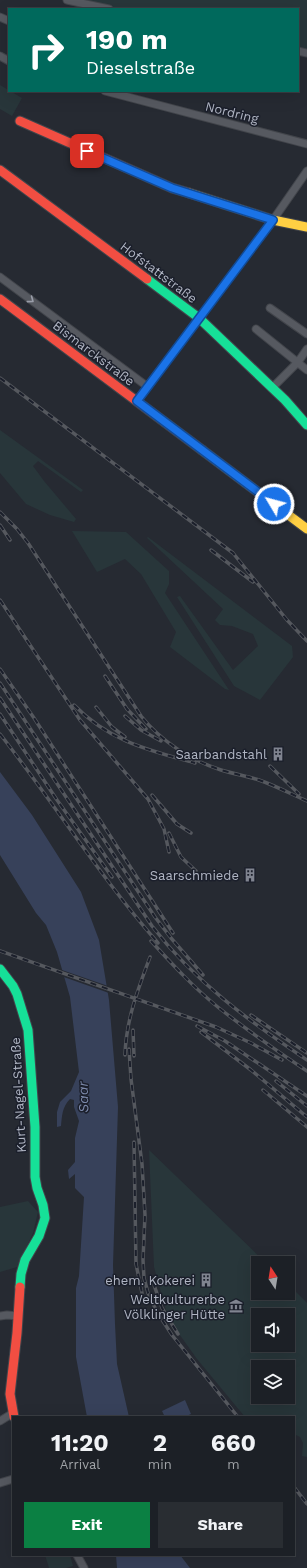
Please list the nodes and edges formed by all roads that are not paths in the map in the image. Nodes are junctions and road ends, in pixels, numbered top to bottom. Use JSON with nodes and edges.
{"nodes":[{"id":1,"x":67,"y":0,"type":"edge"},
{"id":2,"x":104,"y":8,"type":"edge"},
{"id":3,"x":109,"y":92,"type":"edge"},
{"id":4,"x":20,"y":121,"type":"dead end"},
{"id":5,"x":307,"y":144,"type":"edge"},
{"id":6,"x":0,"y":170,"type":"edge"},
{"id":7,"x":307,"y":171,"type":"edge"},
{"id":8,"x":273,"y":220,"type":"junction"},
{"id":9,"x":307,"y":227,"type":"edge"},
{"id":10,"x":0,"y":277,"type":"edge"},
{"id":11,"x":0,"y":299,"type":"edge"},
{"id":12,"x":270,"y":308,"type":"dead end"},
{"id":13,"x":199,"y":318,"type":"junction"},
{"id":14,"x":256,"y":329,"type":"dead end"},
{"id":15,"x":307,"y":334,"type":"edge"},
{"id":16,"x":307,"y":349,"type":"edge"},
{"id":17,"x":298,"y":362,"type":"junction"},
{"id":18,"x":307,"y":370,"type":"edge"},
{"id":19,"x":148,"y":387,"type":"junction"},
{"id":20,"x":272,"y":388,"type":"junction"},
{"id":21,"x":137,"y":401,"type":"junction"},
{"id":22,"x":307,"y":425,"type":"edge"},
{"id":23,"x":307,"y":529,"type":"edge"},
{"id":24,"x":0,"y":970,"type":"edge"},
{"id":25,"x":0,"y":1316,"type":"edge"},
{"id":26,"x":18,"y":1316,"type":"junction"},
{"id":27,"x":14,"y":1415,"type":"edge"},
{"id":28,"x":0,"y":1421,"type":"edge"},
{"id":29,"x":12,"y":1479,"type":"edge"},
{"id":30,"x":0,"y":1483,"type":"edge"},
{"id":31,"x":78,"y":1556,"type":"edge"},
{"id":32,"x":84,"y":1568,"type":"edge"}],
"edges":[{"from":1,"to":2,"type":"street"},
{"from":3,"to":5,"type":"street","name":"Nordring"},
{"from":4,"to":8,"type":"street"},
{"from":6,"to":13,"type":"street","name":"Hofstattstraße"},
{"from":7,"to":8,"type":"street"},
{"from":8,"to":9,"type":"street"},
{"from":8,"to":13,"type":"street"},
{"from":10,"to":19,"type":"street","name":"Bismarckstraße","one_way":true},
{"from":11,"to":21,"type":"street","name":"Bismarckstraße"},
{"from":12,"to":15,"type":"street"},
{"from":13,"to":19,"type":"street"},
{"from":13,"to":20,"type":"street","name":"Hofstattstraße"},
{"from":14,"to":17,"type":"street"},
{"from":16,"to":17,"type":"street"},
{"from":17,"to":18,"type":"street"},
{"from":17,"to":20,"type":"street"},
{"from":19,"to":21,"type":"street"},
{"from":20,"to":22,"type":"street","name":"Hofstattstraße"},
{"from":21,"to":23,"type":"street","name":"Bismarckstraße"},
{"from":24,"to":26,"type":"street","name":"Kurt-Nagel-Straße"},
{"from":25,"to":26,"type":"street"},
{"from":26,"to":27,"type":"street"},
{"from":27,"to":28,"type":"street"},
{"from":29,"to":30,"type":"street"},
{"from":31,"to":32,"type":"street"}]}
